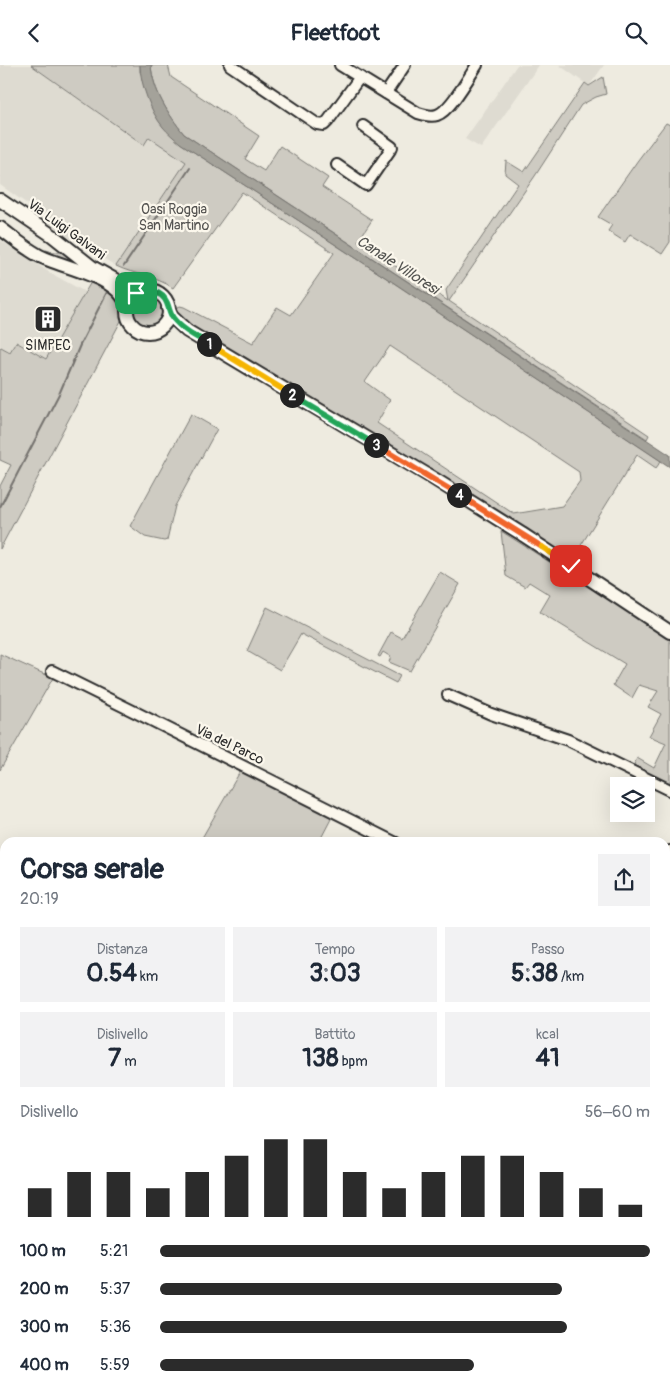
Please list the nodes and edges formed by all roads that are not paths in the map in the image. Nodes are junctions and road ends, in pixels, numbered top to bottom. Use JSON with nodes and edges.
{"nodes":[{"id":1,"x":230,"y":65,"type":"edge"},
{"id":2,"x":340,"y":65,"type":"edge"},
{"id":3,"x":405,"y":65,"type":"edge"},
{"id":4,"x":477,"y":65,"type":"edge"},
{"id":5,"x":360,"y":77,"type":"junction"},
{"id":6,"x":386,"y":93,"type":"junction"},
{"id":7,"x":362,"y":126,"type":"dead end"},
{"id":8,"x":337,"y":165,"type":"dead end"},
{"id":9,"x":0,"y":200,"type":"edge"},
{"id":10,"x":0,"y":228,"type":"edge"},
{"id":11,"x":116,"y":285,"type":"junction"},
{"id":12,"x":140,"y":292,"type":"junction"},
{"id":13,"x":127,"y":308,"type":"junction"},
{"id":14,"x":168,"y":308,"type":"junction"},
{"id":15,"x":158,"y":329,"type":"junction"},
{"id":16,"x":187,"y":331,"type":"junction"},
{"id":17,"x":670,"y":632,"type":"edge"},
{"id":18,"x":52,"y":671,"type":"dead end"},
{"id":19,"x":448,"y":695,"type":"dead end"},
{"id":20,"x":670,"y":790,"type":"edge"},
{"id":21,"x":384,"y":837,"type":"edge"}],
"edges":[{"from":1,"to":5,"type":"street"},
{"from":2,"to":5,"type":"street"},
{"from":3,"to":6,"type":"street"},
{"from":4,"to":6,"type":"street"},
{"from":5,"to":6,"type":"street"},
{"from":7,"to":8,"type":"street"},
{"from":9,"to":11,"type":"main road","name":"Via Luigi Galvani"},
{"from":10,"to":11,"type":"main road","name":"Via Luigi Galvani"},
{"from":11,"to":12,"type":"main road"},
{"from":11,"to":13,"type":"main road"},
{"from":12,"to":13,"type":"main road"},
{"from":12,"to":14,"type":"main road"},
{"from":13,"to":15,"type":"main road"},
{"from":14,"to":15,"type":"main road"},
{"from":14,"to":16,"type":"main road"},
{"from":15,"to":16,"type":"main road"},
{"from":16,"to":17,"type":"main road"},
{"from":18,"to":21,"type":"street","name":"Via del Parco"},
{"from":19,"to":20,"type":"street"}]}
